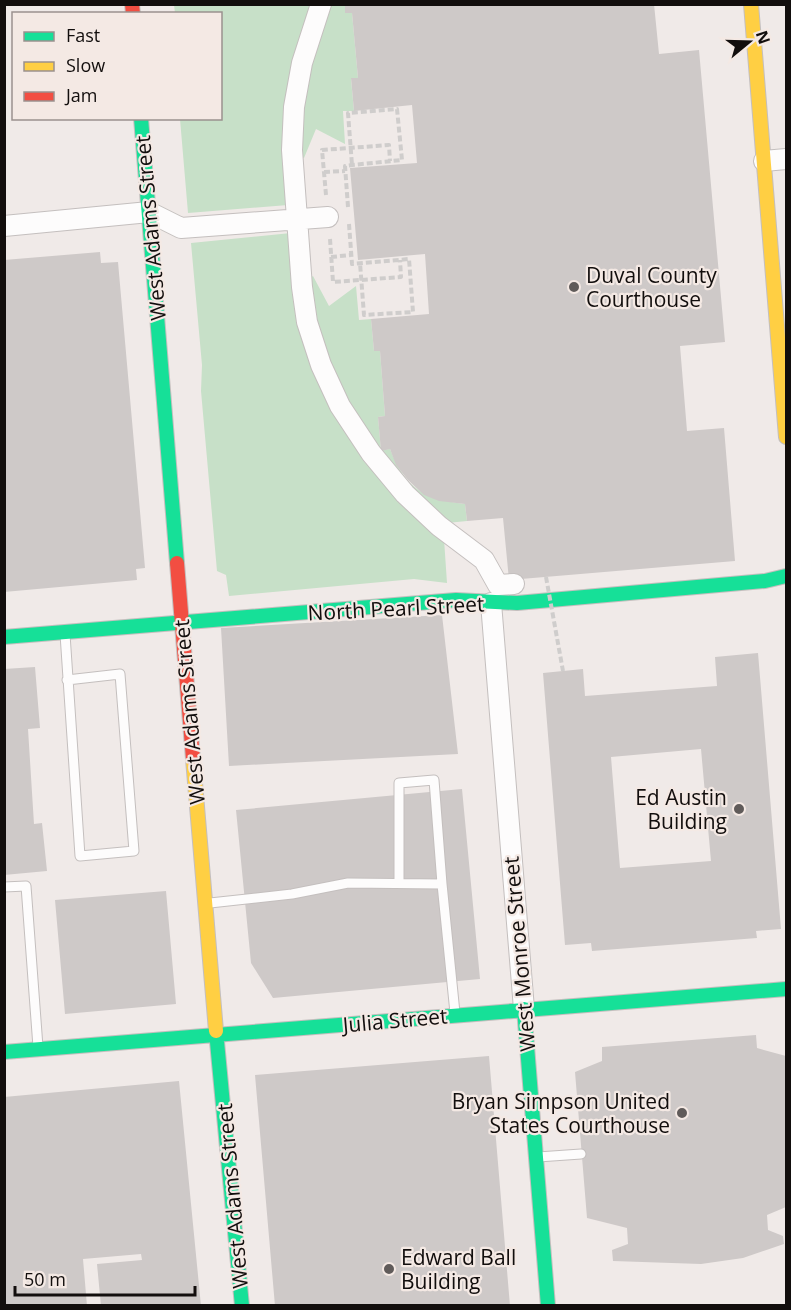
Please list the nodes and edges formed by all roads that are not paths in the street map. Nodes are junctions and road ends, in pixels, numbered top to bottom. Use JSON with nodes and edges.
{"nodes":[{"id":1,"x":321,"y":4,"type":"edge"},
{"id":2,"x":751,"y":4,"type":"edge"},
{"id":3,"x":141,"y":120,"type":"edge"},
{"id":4,"x":786,"y":159,"type":"edge"},
{"id":5,"x":764,"y":161,"type":"junction"},
{"id":6,"x":149,"y":212,"type":"junction"},
{"id":7,"x":328,"y":217,"type":"dead end"},
{"id":8,"x":297,"y":219,"type":"junction"},
{"id":9,"x":4,"y":226,"type":"edge"},
{"id":10,"x":786,"y":437,"type":"edge"},
{"id":11,"x":786,"y":576,"type":"edge"},
{"id":12,"x":514,"y":584,"type":"dead end"},
{"id":13,"x":491,"y":603,"type":"junction"},
{"id":14,"x":182,"y":622,"type":"junction"},
{"id":15,"x":64,"y":632,"type":"junction"},
{"id":16,"x":4,"y":637,"type":"edge"},
{"id":17,"x":67,"y":680,"type":"junction"},
{"id":18,"x":399,"y":883,"type":"junction"},
{"id":19,"x":442,"y":884,"type":"junction"},
{"id":20,"x":4,"y":887,"type":"edge"},
{"id":21,"x":205,"y":904,"type":"junction"},
{"id":22,"x":786,"y":989,"type":"edge"},
{"id":23,"x":524,"y":1009,"type":"junction"},
{"id":24,"x":455,"y":1015,"type":"junction"},
{"id":25,"x":216,"y":1035,"type":"junction"},
{"id":26,"x":39,"y":1049,"type":"junction"},
{"id":27,"x":4,"y":1052,"type":"edge"},
{"id":28,"x":581,"y":1154,"type":"dead end"},
{"id":29,"x":536,"y":1157,"type":"junction"},
{"id":30,"x":242,"y":1305,"type":"edge"},
{"id":31,"x":548,"y":1305,"type":"edge"}],
"edges":[{"from":1,"to":8,"type":"street"},
{"from":2,"to":5,"type":"street"},
{"from":3,"to":6,"type":"street","name":"West Adams Street"},
{"from":4,"to":5,"type":"street"},
{"from":5,"to":10,"type":"street"},
{"from":6,"to":8,"type":"street"},
{"from":6,"to":9,"type":"street"},
{"from":6,"to":14,"type":"street","name":"West Adams Street"},
{"from":7,"to":8,"type":"street"},
{"from":8,"to":12,"type":"street"},
{"from":11,"to":13,"type":"street","name":"North Pearl Street"},
{"from":13,"to":14,"type":"street","name":"North Pearl Street"},
{"from":13,"to":23,"type":"street","name":"West Monroe Street"},
{"from":14,"to":15,"type":"street","name":"North Pearl Street"},
{"from":14,"to":21,"type":"street","name":"West Adams Street"},
{"from":15,"to":16,"type":"street","name":"North Pearl Street"},
{"from":15,"to":17,"type":"lane"},
{"from":17,"to":17,"type":"lane"},
{"from":18,"to":19,"type":"lane"},
{"from":18,"to":19,"type":"lane"},
{"from":18,"to":21,"type":"lane"},
{"from":19,"to":24,"type":"lane"},
{"from":20,"to":26,"type":"lane"},
{"from":21,"to":25,"type":"street","name":"West Adams Street"},
{"from":22,"to":23,"type":"street","name":"Julia Street"},
{"from":23,"to":24,"type":"street","name":"Julia Street"},
{"from":23,"to":29,"type":"street","name":"West Monroe Street"},
{"from":24,"to":25,"type":"street","name":"Julia Street"},
{"from":25,"to":26,"type":"street","name":"Julia Street"},
{"from":25,"to":30,"type":"street","name":"West Adams Street"},
{"from":26,"to":27,"type":"street","name":"Julia Street"},
{"from":28,"to":29,"type":"lane"},
{"from":29,"to":31,"type":"street","name":"West Monroe Street"}]}
